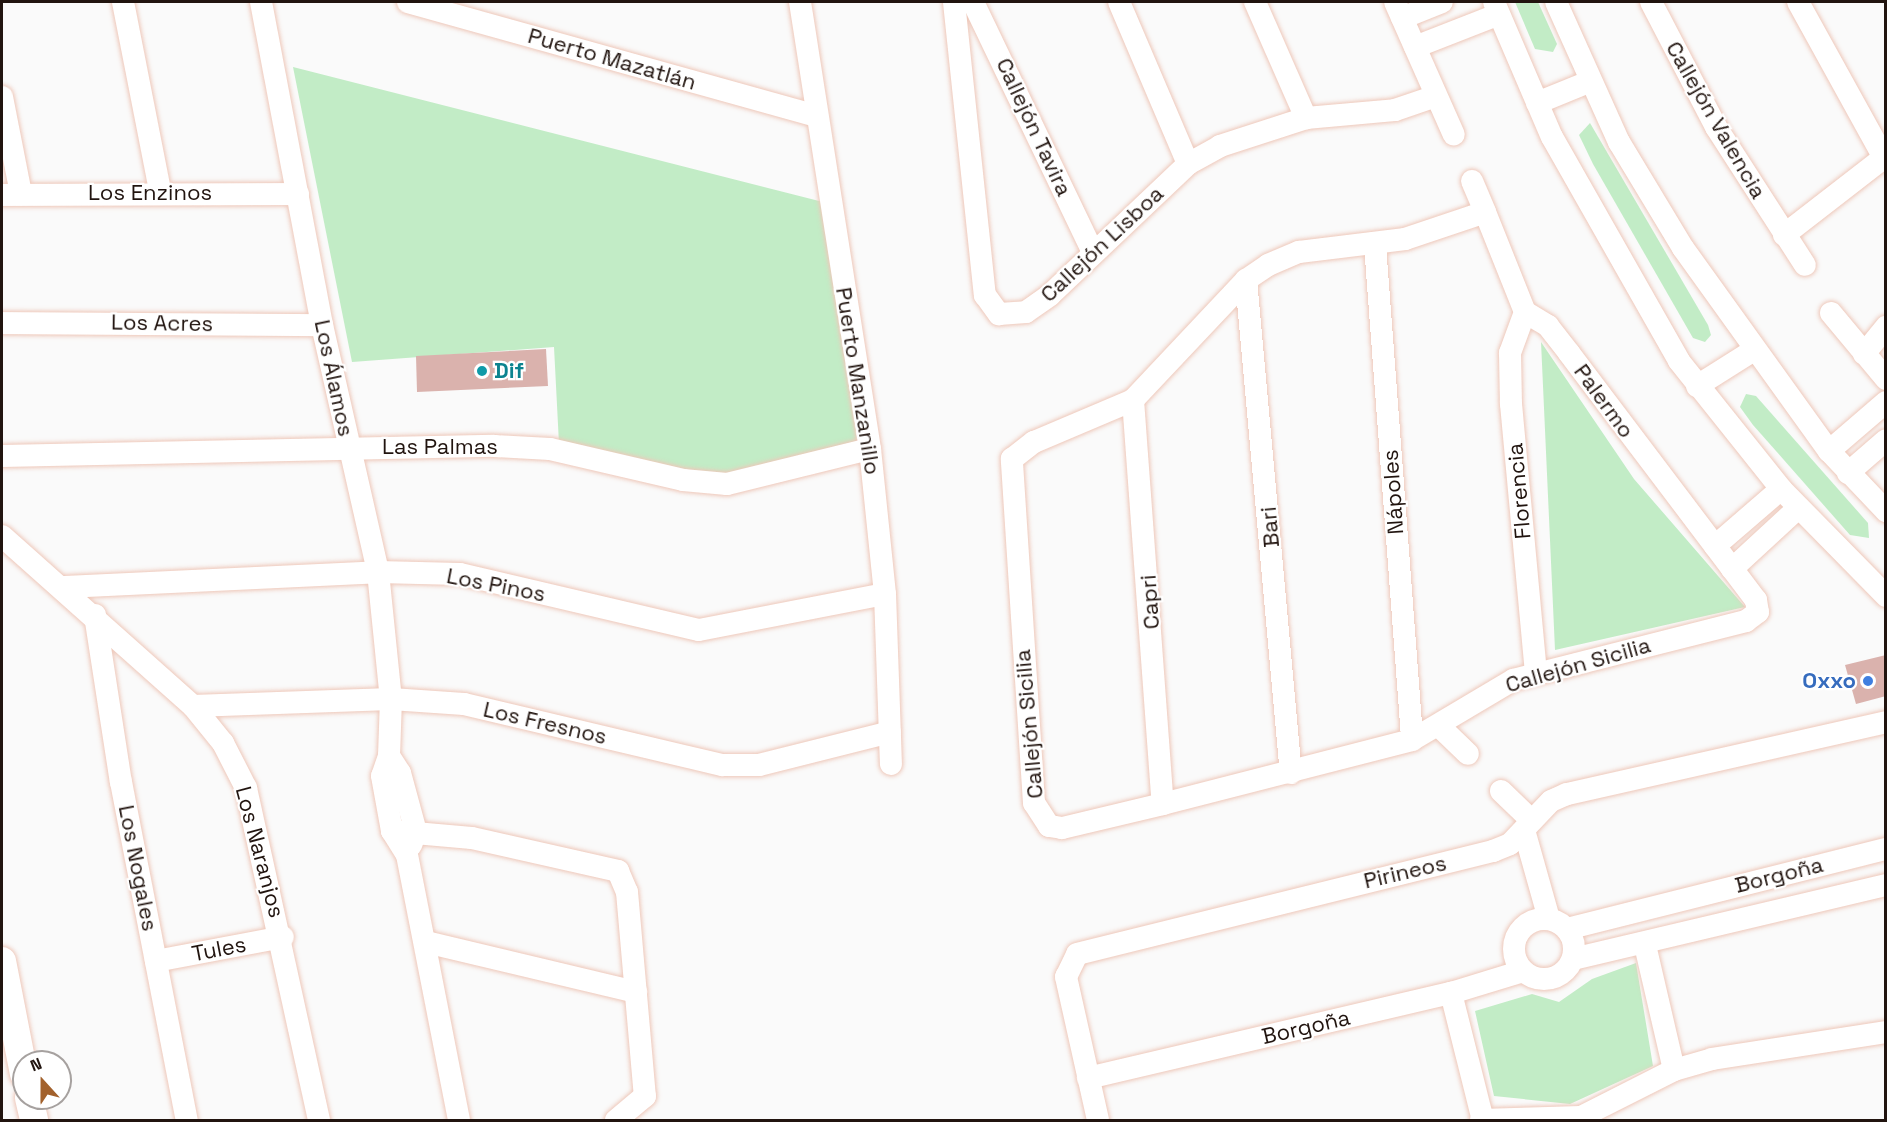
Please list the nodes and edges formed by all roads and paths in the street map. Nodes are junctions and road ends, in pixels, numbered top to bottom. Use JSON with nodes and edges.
{"nodes":[{"id":1,"x":123,"y":2,"type":"edge"},
{"id":2,"x":261,"y":2,"type":"edge"},
{"id":3,"x":413,"y":2,"type":"edge"},
{"id":4,"x":800,"y":2,"type":"edge"},
{"id":5,"x":954,"y":2,"type":"edge"},
{"id":6,"x":974,"y":2,"type":"edge"},
{"id":7,"x":1119,"y":2,"type":"edge"},
{"id":8,"x":1255,"y":2,"type":"edge"},
{"id":9,"x":1442,"y":2,"type":"edge"},
{"id":10,"x":1556,"y":2,"type":"edge"},
{"id":11,"x":1651,"y":2,"type":"edge"},
{"id":12,"x":1798,"y":2,"type":"edge"},
{"id":13,"x":1497,"y":8,"type":"edge"},
{"id":14,"x":1398,"y":10,"type":"edge"},
{"id":15,"x":1415,"y":47,"type":"junction"},
{"id":16,"x":1591,"y":81,"type":"junction"},
{"id":17,"x":1436,"y":96,"type":"junction"},
{"id":18,"x":2,"y":97,"type":"edge"},
{"id":19,"x":1537,"y":104,"type":"junction"},
{"id":20,"x":815,"y":116,"type":"junction"},
{"id":21,"x":1306,"y":118,"type":"junction"},
{"id":22,"x":1454,"y":135,"type":"dead end"},
{"id":23,"x":1885,"y":157,"type":"edge"},
{"id":24,"x":1188,"y":164,"type":"junction"},
{"id":25,"x":1472,"y":181,"type":"dead end"},
{"id":26,"x":160,"y":191,"type":"junction"},
{"id":27,"x":298,"y":194,"type":"junction"},
{"id":28,"x":11,"y":195,"type":"edge"},
{"id":29,"x":1485,"y":212,"type":"junction"},
{"id":30,"x":1784,"y":235,"type":"junction"},
{"id":31,"x":1375,"y":244,"type":"junction"},
{"id":32,"x":1093,"y":252,"type":"junction"},
{"id":33,"x":1805,"y":265,"type":"dead end"},
{"id":34,"x":1246,"y":280,"type":"junction"},
{"id":35,"x":1525,"y":312,"type":"junction"},
{"id":36,"x":1831,"y":313,"type":"dead end"},
{"id":37,"x":2,"y":323,"type":"edge"},
{"id":38,"x":322,"y":325,"type":"junction"},
{"id":39,"x":1886,"y":327,"type":"edge"},
{"id":40,"x":1754,"y":350,"type":"junction"},
{"id":41,"x":1864,"y":354,"type":"junction"},
{"id":42,"x":1886,"y":379,"type":"edge"},
{"id":43,"x":1697,"y":386,"type":"junction"},
{"id":44,"x":1133,"y":400,"type":"junction"},
{"id":45,"x":1886,"y":402,"type":"edge"},
{"id":46,"x":1886,"y":440,"type":"edge"},
{"id":47,"x":348,"y":448,"type":"junction"},
{"id":48,"x":870,"y":449,"type":"junction"},
{"id":49,"x":1829,"y":451,"type":"junction"},
{"id":50,"x":2,"y":456,"type":"edge"},
{"id":51,"x":1848,"y":473,"type":"junction"},
{"id":52,"x":1780,"y":489,"type":"junction"},
{"id":53,"x":1798,"y":508,"type":"junction"},
{"id":54,"x":1886,"y":511,"type":"edge"},
{"id":55,"x":2,"y":536,"type":"edge"},
{"id":56,"x":1715,"y":546,"type":"junction"},
{"id":57,"x":1732,"y":569,"type":"junction"},
{"id":58,"x":378,"y":572,"type":"junction"},
{"id":59,"x":65,"y":587,"type":"junction"},
{"id":60,"x":1882,"y":587,"type":"edge"},
{"id":61,"x":885,"y":594,"type":"junction"},
{"id":62,"x":1758,"y":612,"type":"joint"},
{"id":63,"x":95,"y":615,"type":"junction"},
{"id":64,"x":1536,"y":673,"type":"junction"},
{"id":65,"x":391,"y":699,"type":"junction"},
{"id":66,"x":193,"y":706,"type":"junction"},
{"id":67,"x":1886,"y":722,"type":"edge"},
{"id":68,"x":1439,"y":726,"type":"junction"},
{"id":69,"x":890,"y":732,"type":"junction"},
{"id":70,"x":1412,"y":740,"type":"junction"},
{"id":71,"x":1468,"y":754,"type":"dead end"},
{"id":72,"x":389,"y":756,"type":"junction"},
{"id":73,"x":891,"y":764,"type":"dead end"},
{"id":74,"x":1291,"y":773,"type":"junction"},
{"id":75,"x":1501,"y":791,"type":"dead end"},
{"id":76,"x":1163,"y":804,"type":"junction"},
{"id":77,"x":1527,"y":825,"type":"junction"},
{"id":78,"x":392,"y":831,"type":"junction"},
{"id":79,"x":416,"y":832,"type":"junction"},
{"id":80,"x":1886,"y":849,"type":"edge"},
{"id":81,"x":407,"y":855,"type":"junction"},
{"id":82,"x":1886,"y":885,"type":"edge"},
{"id":83,"x":1558,"y":924,"type":"junction"},
{"id":84,"x":283,"y":937,"type":"junction"},
{"id":85,"x":426,"y":942,"type":"junction"},
{"id":86,"x":1645,"y":945,"type":"junction"},
{"id":87,"x":1574,"y":959,"type":"junction"},
{"id":88,"x":2,"y":961,"type":"edge"},
{"id":89,"x":156,"y":961,"type":"junction"},
{"id":90,"x":1523,"y":971,"type":"junction"},
{"id":91,"x":636,"y":992,"type":"junction"},
{"id":92,"x":1451,"y":993,"type":"junction"},
{"id":93,"x":1886,"y":1032,"type":"edge"},
{"id":94,"x":19,"y":1050,"type":"edge"},
{"id":95,"x":1674,"y":1070,"type":"junction"},
{"id":96,"x":1089,"y":1078,"type":"junction"},
{"id":97,"x":187,"y":1120,"type":"edge"},
{"id":98,"x":319,"y":1120,"type":"edge"},
{"id":99,"x":459,"y":1120,"type":"edge"},
{"id":100,"x":616,"y":1120,"type":"edge"},
{"id":101,"x":1098,"y":1120,"type":"edge"},
{"id":102,"x":1482,"y":1120,"type":"edge"}],
"edges":[{"from":1,"to":26,"type":"street"},
{"from":2,"to":27,"type":"street","name":"Los Álamos"},
{"from":3,"to":20,"type":"street","name":"Puerto Mazatlán"},
{"from":4,"to":20,"type":"street","name":"Puerto Manzanillo"},
{"from":5,"to":32,"type":"street","name":"Callejón Lisboa"},
{"from":6,"to":32,"type":"street","name":"Callejón Tavira"},
{"from":7,"to":24,"type":"street"},
{"from":8,"to":21,"type":"street"},
{"from":9,"to":14,"type":"street"},
{"from":10,"to":16,"type":"street"},
{"from":11,"to":30,"type":"street","name":"Callejón Valencia"},
{"from":12,"to":23,"type":"street"},
{"from":13,"to":15,"type":"street"},
{"from":13,"to":19,"type":"street"},
{"from":14,"to":15,"type":"street"},
{"from":15,"to":17,"type":"street"},
{"from":16,"to":19,"type":"street"},
{"from":16,"to":40,"type":"street"},
{"from":17,"to":21,"type":"street","name":"Callejón Lisboa"},
{"from":17,"to":22,"type":"street"},
{"from":18,"to":28,"type":"street"},
{"from":19,"to":43,"type":"street"},
{"from":20,"to":48,"type":"street","name":"Puerto Manzanillo"},
{"from":21,"to":24,"type":"street","name":"Callejón Lisboa"},
{"from":23,"to":30,"type":"street"},
{"from":24,"to":32,"type":"street","name":"Callejón Lisboa"},
{"from":25,"to":29,"type":"street"},
{"from":26,"to":27,"type":"street","name":"Los Enzinos"},
{"from":26,"to":28,"type":"street","name":"Los Enzinos"},
{"from":27,"to":38,"type":"street","name":"Los Álamos"},
{"from":29,"to":31,"type":"street","name":"Callejón Sicilia"},
{"from":29,"to":35,"type":"street"},
{"from":30,"to":33,"type":"street","name":"Callejón Valencia"},
{"from":31,"to":34,"type":"street","name":"Callejón Sicilia"},
{"from":31,"to":70,"type":"street","name":"Nápoles"},
{"from":34,"to":44,"type":"street","name":"Callejón Sicilia"},
{"from":34,"to":74,"type":"street","name":"Bari"},
{"from":35,"to":56,"type":"street","name":"Palermo"},
{"from":35,"to":64,"type":"street","name":"Florencia"},
{"from":36,"to":41,"type":"street"},
{"from":37,"to":38,"type":"street","name":"Los Acres"},
{"from":38,"to":47,"type":"street","name":"Los Álamos"},
{"from":39,"to":41,"type":"street"},
{"from":40,"to":43,"type":"street"},
{"from":40,"to":49,"type":"street"},
{"from":41,"to":42,"type":"street"},
{"from":43,"to":52,"type":"street"},
{"from":44,"to":76,"type":"street","name":"Capri"},
{"from":44,"to":76,"type":"street","name":"Callejón Sicilia"},
{"from":45,"to":49,"type":"street"},
{"from":46,"to":51,"type":"street"},
{"from":47,"to":48,"type":"street","name":"Las Palmas"},
{"from":47,"to":50,"type":"street","name":"Las Palmas"},
{"from":47,"to":58,"type":"street","name":"Los Álamos"},
{"from":48,"to":61,"type":"street","name":"Puerto Manzanillo"},
{"from":49,"to":51,"type":"street"},
{"from":51,"to":54,"type":"street"},
{"from":52,"to":53,"type":"street"},
{"from":52,"to":56,"type":"street"},
{"from":53,"to":57,"type":"street"},
{"from":53,"to":60,"type":"street"},
{"from":55,"to":59,"type":"street","name":"Los Naranjos"},
{"from":56,"to":57,"type":"street","name":"Palermo"},
{"from":57,"to":62,"type":"street","name":"Palermo"},
{"from":58,"to":59,"type":"street","name":"Los Pinos"},
{"from":58,"to":61,"type":"street","name":"Los Pinos"},
{"from":58,"to":65,"type":"street","name":"Los Álamos"},
{"from":59,"to":63,"type":"street","name":"Los Naranjos"},
{"from":61,"to":69,"type":"street","name":"Puerto Manzanillo"},
{"from":62,"to":64,"type":"street","name":"Callejón Sicilia"},
{"from":63,"to":66,"type":"street","name":"Los Naranjos"},
{"from":63,"to":89,"type":"street","name":"Los Nogales"},
{"from":64,"to":68,"type":"street","name":"Callejón Sicilia"},
{"from":65,"to":66,"type":"street","name":"Los Fresnos"},
{"from":65,"to":69,"type":"street","name":"Los Fresnos"},
{"from":65,"to":72,"type":"street","name":"Los Álamos"},
{"from":66,"to":84,"type":"street","name":"Los Naranjos"},
{"from":67,"to":77,"type":"street","name":"Pirineos"},
{"from":68,"to":70,"type":"street","name":"Callejón Sicilia"},
{"from":68,"to":71,"type":"street"},
{"from":69,"to":73,"type":"street","name":"Puerto Manzanillo"},
{"from":70,"to":74,"type":"street","name":"Callejón Sicilia"},
{"from":72,"to":78,"type":"street","name":"Los Álamos"},
{"from":72,"to":79,"type":"street"},
{"from":74,"to":76,"type":"street","name":"Callejón Sicilia"},
{"from":75,"to":77,"type":"street"},
{"from":77,"to":83,"type":"street"},
{"from":77,"to":96,"type":"street","name":"Pirineos"},
{"from":78,"to":79,"type":"street"},
{"from":78,"to":81,"type":"street"},
{"from":79,"to":81,"type":"street"},
{"from":79,"to":91,"type":"street"},
{"from":80,"to":83,"type":"street","name":"Borgoña"},
{"from":81,"to":85,"type":"street"},
{"from":82,"to":86,"type":"street","name":"Borgoña"},
{"from":83,"to":87,"type":"street"},
{"from":83,"to":90,"type":"street"},
{"from":84,"to":89,"type":"street","name":"Tules"},
{"from":84,"to":98,"type":"street","name":"Los Naranjos"},
{"from":85,"to":91,"type":"street"},
{"from":85,"to":99,"type":"street"},
{"from":86,"to":87,"type":"street","name":"Borgoña"},
{"from":86,"to":95,"type":"street"},
{"from":87,"to":90,"type":"street"},
{"from":88,"to":94,"type":"street"},
{"from":89,"to":97,"type":"street","name":"Los Nogales"},
{"from":90,"to":92,"type":"street","name":"Borgoña"},
{"from":91,"to":100,"type":"street"},
{"from":92,"to":96,"type":"street","name":"Borgoña"},
{"from":92,"to":102,"type":"street"},
{"from":93,"to":95,"type":"street"},
{"from":95,"to":102,"type":"street"},
{"from":96,"to":101,"type":"street","name":"Pirineos"}]}
